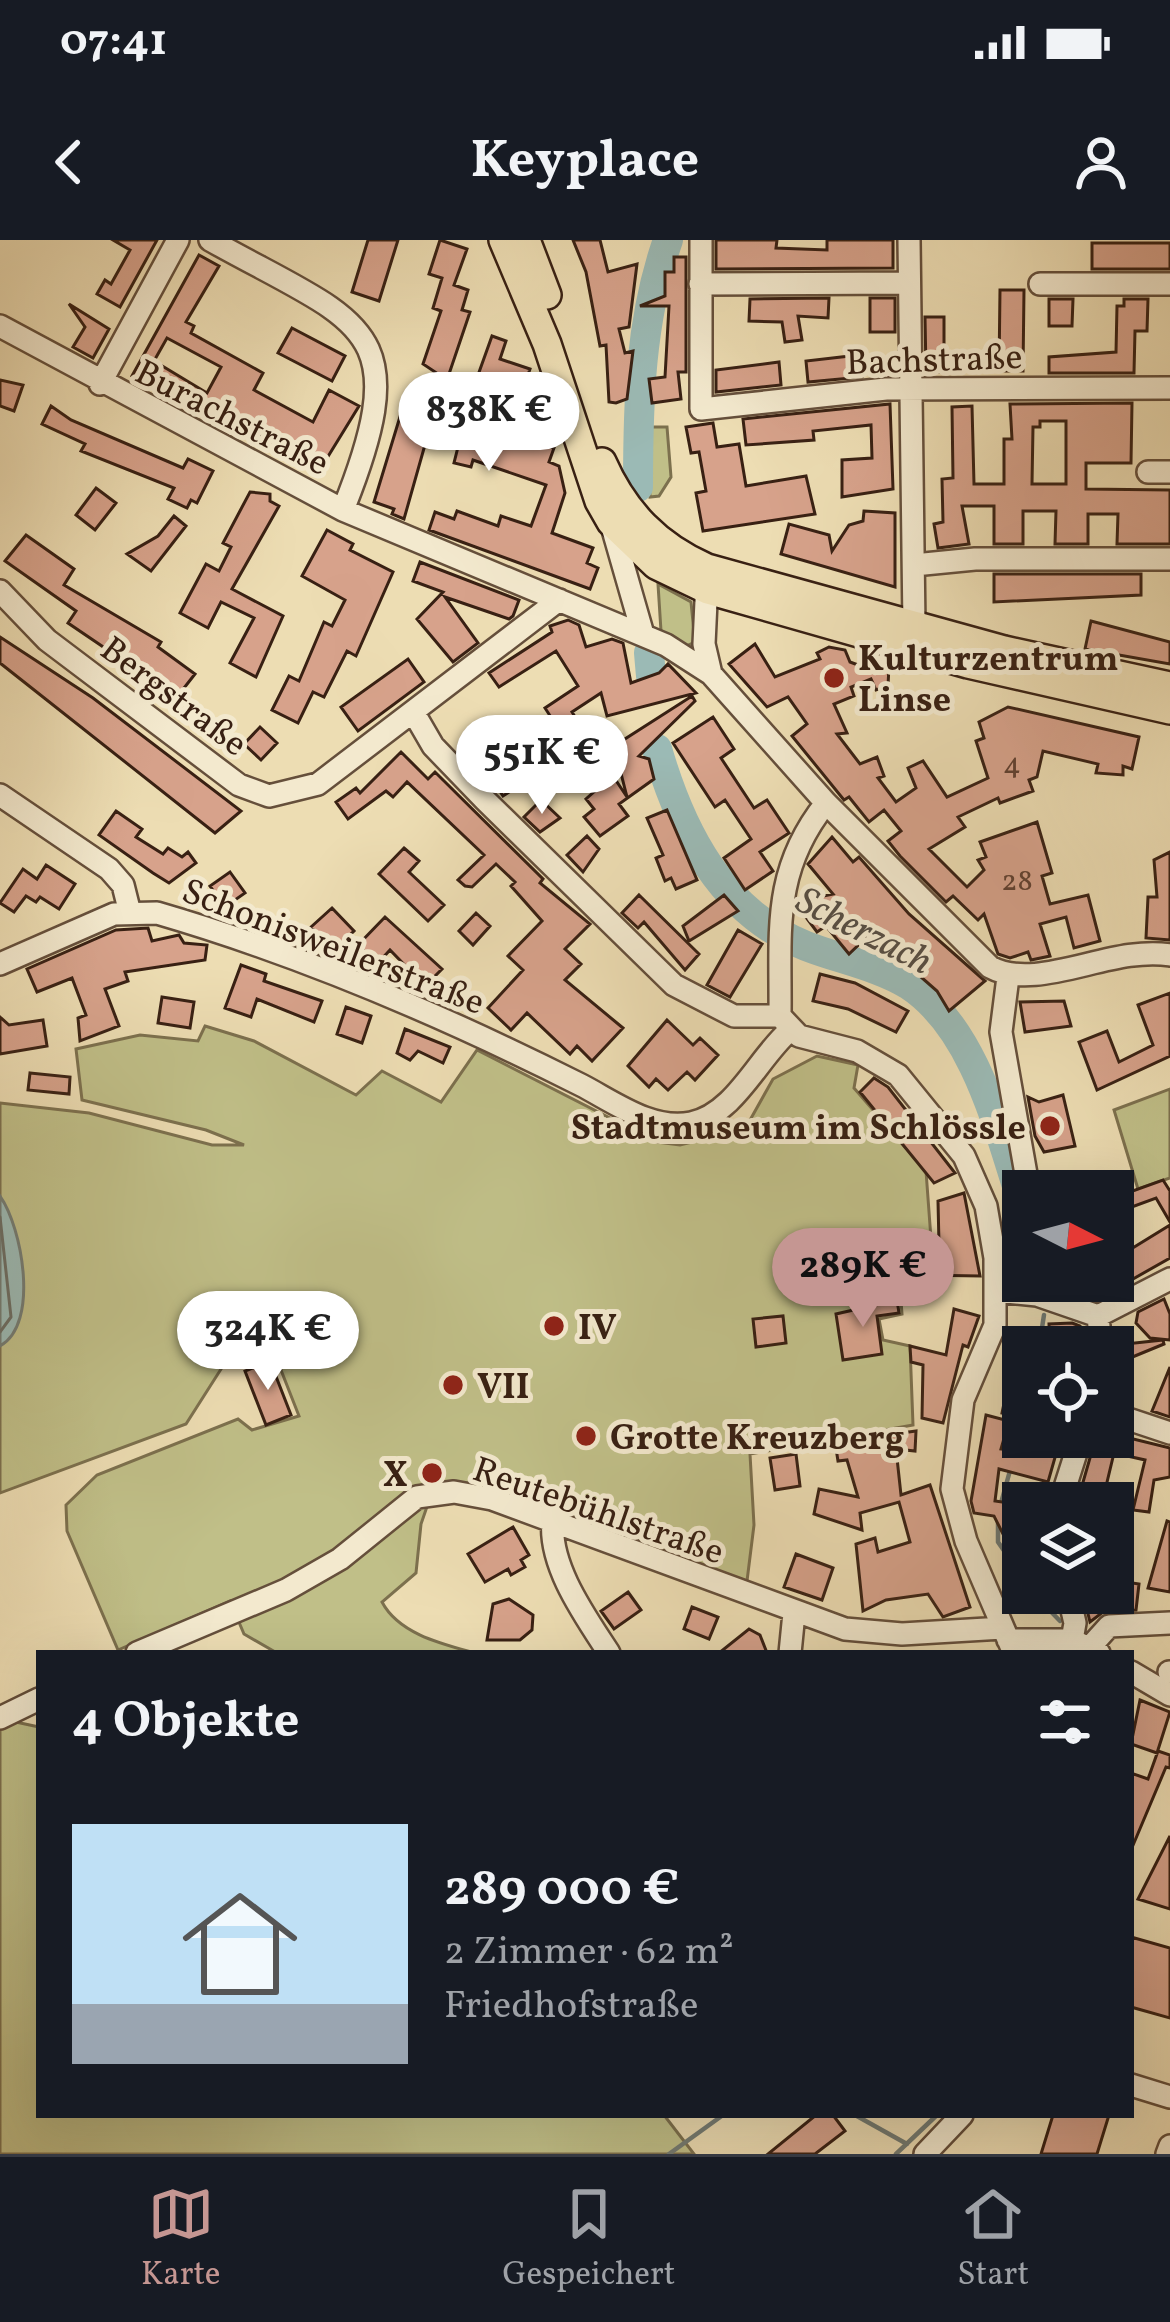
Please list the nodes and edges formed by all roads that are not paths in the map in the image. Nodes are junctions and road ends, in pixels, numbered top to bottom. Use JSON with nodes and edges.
{"nodes":[{"id":1,"x":178,"y":240,"type":"edge"},
{"id":2,"x":210,"y":240,"type":"edge"},
{"id":3,"x":503,"y":240,"type":"edge"},
{"id":4,"x":526,"y":240,"type":"edge"},
{"id":5,"x":701,"y":240,"type":"edge"},
{"id":6,"x":909,"y":240,"type":"edge"},
{"id":7,"x":700,"y":284,"type":"junction"},
{"id":8,"x":909,"y":284,"type":"junction"},
{"id":9,"x":1040,"y":284,"type":"dead end"},
{"id":10,"x":1170,"y":284,"type":"edge"},
{"id":11,"x":0,"y":326,"type":"edge"},
{"id":12,"x":100,"y":384,"type":"junction"},
{"id":13,"x":910,"y":388,"type":"junction"},
{"id":14,"x":1170,"y":388,"type":"edge"},
{"id":15,"x":343,"y":510,"type":"junction"},
{"id":16,"x":611,"y":522,"type":"junction"},
{"id":17,"x":1170,"y":559,"type":"edge"},
{"id":18,"x":914,"y":566,"type":"junction"},
{"id":19,"x":626,"y":573,"type":"junction"},
{"id":20,"x":707,"y":579,"type":"junction"},
{"id":21,"x":0,"y":591,"type":"edge"},
{"id":22,"x":560,"y":600,"type":"junction"},
{"id":23,"x":596,"y":614,"type":"junction"},
{"id":24,"x":914,"y":626,"type":"junction"},
{"id":25,"x":642,"y":632,"type":"junction"},
{"id":26,"x":712,"y":674,"type":"junction"},
{"id":27,"x":1170,"y":686,"type":"edge"},
{"id":28,"x":1170,"y":710,"type":"edge"},
{"id":29,"x":415,"y":715,"type":"junction"},
{"id":30,"x":0,"y":795,"type":"edge"},
{"id":31,"x":826,"y":803,"type":"junction"},
{"id":32,"x":129,"y":909,"type":"junction"},
{"id":33,"x":1170,"y":955,"type":"edge"},
{"id":34,"x":0,"y":964,"type":"edge"},
{"id":35,"x":1007,"y":982,"type":"junction"},
{"id":36,"x":747,"y":1018,"type":"junction"},
{"id":37,"x":785,"y":1023,"type":"junction"},
{"id":38,"x":756,"y":1064,"type":"junction"},
{"id":39,"x":1025,"y":1170,"type":"edge"},
{"id":40,"x":1170,"y":1279,"type":"edge"},
{"id":41,"x":1002,"y":1290,"type":"edge"},
{"id":42,"x":996,"y":1291,"type":"junction"},
{"id":43,"x":1010,"y":1302,"type":"edge"},
{"id":44,"x":1062,"y":1302,"type":"edge"},
{"id":45,"x":1098,"y":1316,"type":"junction"},
{"id":46,"x":995,"y":1325,"type":"junction"},
{"id":47,"x":1099,"y":1326,"type":"edge"},
{"id":48,"x":1134,"y":1421,"type":"edge"},
{"id":49,"x":1170,"y":1433,"type":"edge"},
{"id":50,"x":553,"y":1520,"type":"junction"},
{"id":51,"x":794,"y":1613,"type":"junction"},
{"id":52,"x":1075,"y":1614,"type":"edge"},
{"id":53,"x":1170,"y":1623,"type":"edge"},
{"id":54,"x":1008,"y":1640,"type":"edge"},
{"id":55,"x":1087,"y":1647,"type":"edge"},
{"id":56,"x":144,"y":1650,"type":"edge"},
{"id":57,"x":607,"y":1650,"type":"edge"},
{"id":58,"x":790,"y":1650,"type":"edge"},
{"id":59,"x":1134,"y":1675,"type":"edge"},
{"id":60,"x":1169,"y":1679,"type":"edge"},
{"id":61,"x":36,"y":1700,"type":"edge"},
{"id":62,"x":0,"y":1718,"type":"edge"},
{"id":63,"x":1134,"y":2087,"type":"edge"},
{"id":64,"x":1170,"y":2097,"type":"edge"},
{"id":65,"x":959,"y":2118,"type":"edge"},
{"id":66,"x":925,"y":2154,"type":"edge"}],
"edges":[{"from":1,"to":12,"type":"street"},
{"from":2,"to":15,"type":"street"},
{"from":3,"to":16,"type":"main road"},
{"from":4,"to":20,"type":"main road"},
{"from":5,"to":7,"type":"street"},
{"from":6,"to":8,"type":"street"},
{"from":7,"to":8,"type":"street"},
{"from":7,"to":13,"type":"street","name":"Bachstraße"},
{"from":8,"to":13,"type":"street"},
{"from":9,"to":10,"type":"street"},
{"from":11,"to":12,"type":"street","name":"Burachstraße"},
{"from":12,"to":15,"type":"street","name":"Burachstraße"},
{"from":13,"to":14,"type":"street","name":"Bachstraße"},
{"from":13,"to":18,"type":"street"},
{"from":15,"to":22,"type":"street","name":"Burachstraße"},
{"from":16,"to":19,"type":"street"},
{"from":16,"to":20,"type":"main road"},
{"from":17,"to":18,"type":"street"},
{"from":18,"to":24,"type":"street"},
{"from":19,"to":23,"type":"street"},
{"from":19,"to":25,"type":"street"},
{"from":20,"to":24,"type":"main road"},
{"from":20,"to":26,"type":"street"},
{"from":20,"to":28,"type":"main road"},
{"from":21,"to":29,"type":"street","name":"Bergstraße"},
{"from":22,"to":23,"type":"street","name":"Burachstraße"},
{"from":22,"to":29,"type":"street","name":"Bergstraße"},
{"from":23,"to":25,"type":"street","name":"Burachstraße"},
{"from":24,"to":27,"type":"main road"},
{"from":25,"to":26,"type":"street","name":"Burachstraße"},
{"from":26,"to":31,"type":"street","name":"Burachstraße"},
{"from":29,"to":36,"type":"street"},
{"from":30,"to":32,"type":"street"},
{"from":31,"to":35,"type":"street","name":"Burachstraße"},
{"from":31,"to":37,"type":"street"},
{"from":32,"to":34,"type":"street","name":"Schonisweilerstraße"},
{"from":32,"to":38,"type":"street","name":"Schonisweilerstraße"},
{"from":33,"to":35,"type":"street"},
{"from":35,"to":39,"type":"street"},
{"from":36,"to":37,"type":"street"},
{"from":36,"to":38,"type":"street"},
{"from":37,"to":38,"type":"street","name":"Schonisweilerstraße"},
{"from":37,"to":42,"type":"street"},
{"from":40,"to":45,"type":"street"},
{"from":41,"to":42,"type":"street"},
{"from":42,"to":46,"type":"street"},
{"from":43,"to":46,"type":"street"},
{"from":44,"to":45,"type":"street"},
{"from":45,"to":47,"type":"street"},
{"from":46,"to":54,"type":"street"},
{"from":48,"to":49,"type":"street"},
{"from":50,"to":51,"type":"street","name":"Reutebühlstraße"},
{"from":50,"to":56,"type":"street","name":"Reutebühlstraße"},
{"from":50,"to":57,"type":"street"},
{"from":51,"to":54,"type":"street","name":"Reutebühlstraße"},
{"from":51,"to":58,"type":"street"},
{"from":52,"to":55,"type":"street"},
{"from":53,"to":55,"type":"street"},
{"from":54,"to":55,"type":"street","name":"Reutebühlstraße"},
{"from":59,"to":60,"type":"street"},
{"from":61,"to":62,"type":"street"},
{"from":63,"to":64,"type":"street"},
{"from":65,"to":66,"type":"street"}]}
